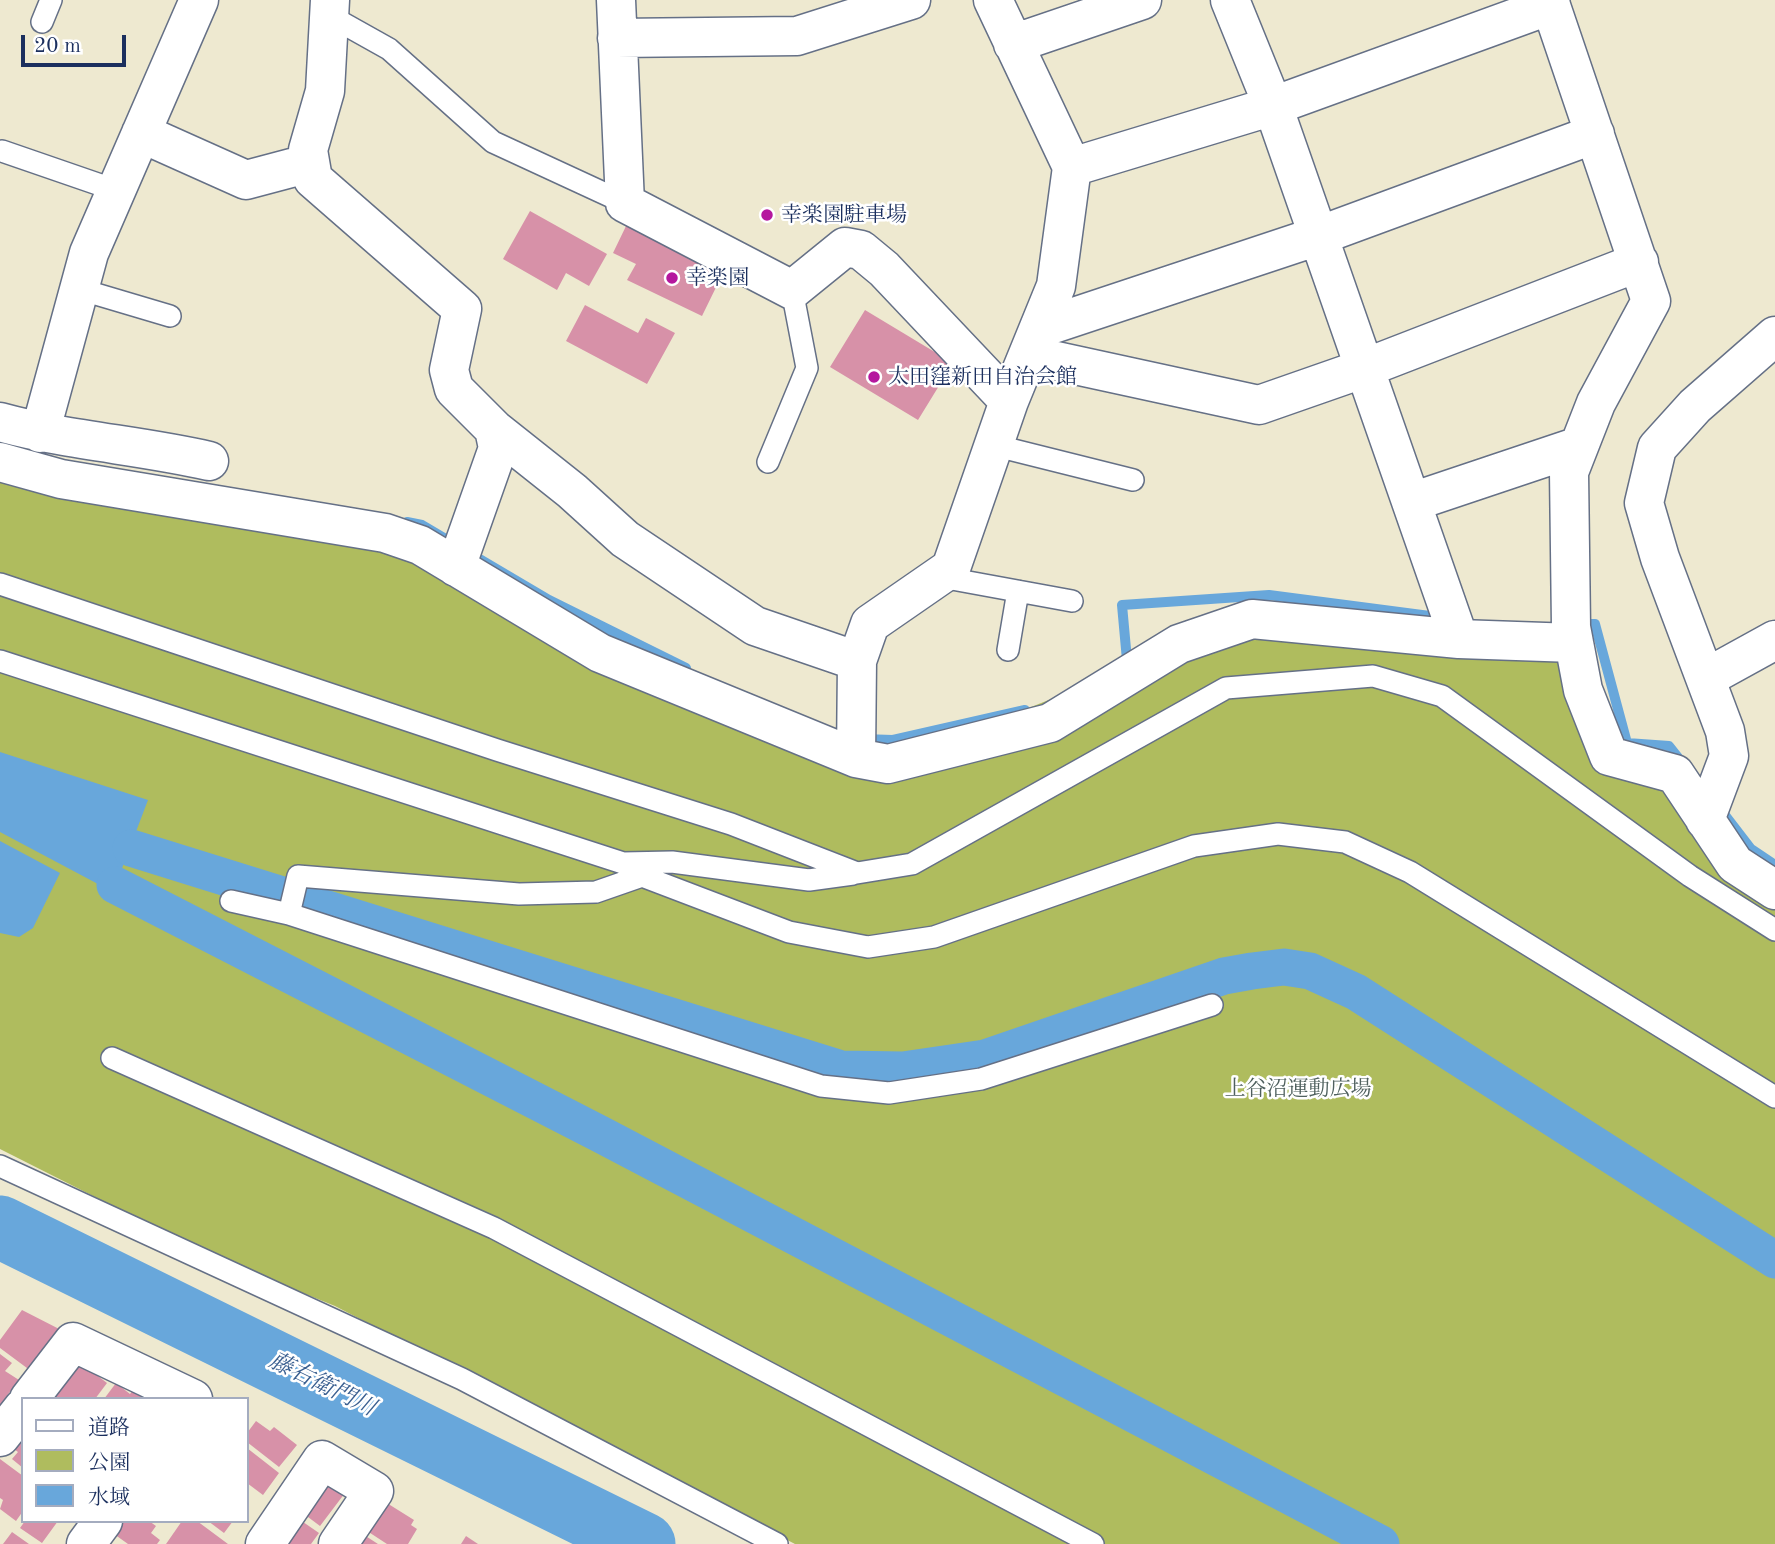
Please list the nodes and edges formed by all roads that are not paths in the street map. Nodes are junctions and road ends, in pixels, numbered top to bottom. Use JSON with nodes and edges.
{"nodes":[{"id":1,"x":51,"y":0,"type":"edge"},
{"id":2,"x":199,"y":0,"type":"edge"},
{"id":3,"x":616,"y":0,"type":"edge"},
{"id":4,"x":911,"y":0,"type":"edge"},
{"id":5,"x":993,"y":0,"type":"edge"},
{"id":6,"x":1142,"y":0,"type":"edge"},
{"id":7,"x":1230,"y":0,"type":"edge"},
{"id":8,"x":1556,"y":2,"type":"edge"},
{"id":9,"x":330,"y":8,"type":"edge"},
{"id":10,"x":42,"y":22,"type":"dead end"},
{"id":11,"x":617,"y":38,"type":"junction"},
{"id":12,"x":1013,"y":44,"type":"junction"},
{"id":13,"x":1273,"y":106,"type":"junction"},
{"id":14,"x":141,"y":133,"type":"junction"},
{"id":15,"x":1595,"y":134,"type":"junction"},
{"id":16,"x":2,"y":151,"type":"edge"},
{"id":17,"x":310,"y":163,"type":"junction"},
{"id":18,"x":1072,"y":167,"type":"junction"},
{"id":19,"x":118,"y":191,"type":"junction"},
{"id":20,"x":625,"y":203,"type":"junction"},
{"id":21,"x":1318,"y":236,"type":"junction"},
{"id":22,"x":1639,"y":261,"type":"junction"},
{"id":23,"x":79,"y":289,"type":"junction"},
{"id":24,"x":792,"y":290,"type":"junction"},
{"id":25,"x":170,"y":316,"type":"dead end"},
{"id":26,"x":1775,"y":336,"type":"edge"},
{"id":27,"x":1035,"y":342,"type":"junction"},
{"id":28,"x":1366,"y":368,"type":"junction"},
{"id":29,"x":1009,"y":401,"type":"junction"},
{"id":30,"x":0,"y":422,"type":"edge"},
{"id":31,"x":494,"y":429,"type":"junction"},
{"id":32,"x":40,"y":433,"type":"junction"},
{"id":33,"x":993,"y":445,"type":"junction"},
{"id":34,"x":1579,"y":446,"type":"junction"},
{"id":35,"x":209,"y":461,"type":"dead end"},
{"id":36,"x":0,"y":462,"type":"edge"},
{"id":37,"x":768,"y":462,"type":"dead end"},
{"id":38,"x":1133,"y":480,"type":"dead end"},
{"id":39,"x":1412,"y":502,"type":"junction"},
{"id":40,"x":456,"y":567,"type":"junction"},
{"id":41,"x":941,"y":577,"type":"junction"},
{"id":42,"x":0,"y":584,"type":"edge"},
{"id":43,"x":1018,"y":591,"type":"junction"},
{"id":44,"x":1072,"y":601,"type":"dead end"},
{"id":45,"x":1459,"y":639,"type":"junction"},
{"id":46,"x":1775,"y":640,"type":"edge"},
{"id":47,"x":1574,"y":643,"type":"junction"},
{"id":48,"x":1008,"y":650,"type":"dead end"},
{"id":49,"x":0,"y":661,"type":"edge"},
{"id":50,"x":856,"y":661,"type":"junction"},
{"id":51,"x":1706,"y":678,"type":"junction"},
{"id":52,"x":856,"y":758,"type":"junction"},
{"id":53,"x":1705,"y":820,"type":"junction"},
{"id":54,"x":623,"y":863,"type":"junction"},
{"id":55,"x":856,"y":873,"type":"junction"},
{"id":56,"x":642,"y":876,"type":"junction"},
{"id":57,"x":1775,"y":890,"type":"edge"},
{"id":58,"x":231,"y":901,"type":"dead end"},
{"id":59,"x":289,"y":914,"type":"junction"},
{"id":60,"x":1775,"y":930,"type":"edge"},
{"id":61,"x":1212,"y":1005,"type":"dead end"},
{"id":62,"x":112,"y":1058,"type":"dead end"},
{"id":63,"x":1775,"y":1097,"type":"edge"},
{"id":64,"x":0,"y":1166,"type":"edge"},
{"id":65,"x":31,"y":1397,"type":"edge"},
{"id":66,"x":188,"y":1397,"type":"edge"},
{"id":67,"x":21,"y":1411,"type":"edge"},
{"id":68,"x":0,"y":1437,"type":"edge"},
{"id":69,"x":102,"y":1523,"type":"edge"},
{"id":70,"x":86,"y":1544,"type":"edge"},
{"id":71,"x":265,"y":1544,"type":"edge"},
{"id":72,"x":338,"y":1544,"type":"edge"},
{"id":73,"x":777,"y":1544,"type":"edge"},
{"id":74,"x":1093,"y":1544,"type":"edge"}],
"edges":[{"from":1,"to":10,"type":"lane"},
{"from":2,"to":14,"type":"street"},
{"from":3,"to":11,"type":"street"},
{"from":4,"to":11,"type":"street"},
{"from":5,"to":12,"type":"street"},
{"from":6,"to":12,"type":"street"},
{"from":7,"to":13,"type":"street"},
{"from":8,"to":13,"type":"street"},
{"from":8,"to":15,"type":"street"},
{"from":9,"to":17,"type":"street"},
{"from":9,"to":20,"type":"lane"},
{"from":11,"to":20,"type":"street"},
{"from":12,"to":18,"type":"street"},
{"from":13,"to":18,"type":"street"},
{"from":13,"to":21,"type":"street"},
{"from":14,"to":17,"type":"street"},
{"from":14,"to":19,"type":"street"},
{"from":15,"to":21,"type":"street"},
{"from":15,"to":22,"type":"street"},
{"from":16,"to":19,"type":"lane"},
{"from":17,"to":31,"type":"street"},
{"from":18,"to":27,"type":"street"},
{"from":19,"to":23,"type":"street"},
{"from":20,"to":24,"type":"street"},
{"from":21,"to":27,"type":"street"},
{"from":21,"to":28,"type":"street"},
{"from":22,"to":28,"type":"street"},
{"from":22,"to":34,"type":"street"},
{"from":23,"to":25,"type":"lane"},
{"from":23,"to":32,"type":"street"},
{"from":24,"to":29,"type":"street"},
{"from":24,"to":37,"type":"lane"},
{"from":26,"to":51,"type":"street"},
{"from":27,"to":28,"type":"street"},
{"from":27,"to":29,"type":"street"},
{"from":28,"to":39,"type":"street"},
{"from":29,"to":33,"type":"street"},
{"from":30,"to":32,"type":"street"},
{"from":31,"to":40,"type":"street"},
{"from":31,"to":50,"type":"street"},
{"from":32,"to":35,"type":"street"},
{"from":33,"to":38,"type":"lane"},
{"from":33,"to":41,"type":"street"},
{"from":34,"to":39,"type":"street"},
{"from":34,"to":47,"type":"street"},
{"from":36,"to":40,"type":"street"},
{"from":39,"to":45,"type":"street"},
{"from":40,"to":52,"type":"street"},
{"from":41,"to":43,"type":"lane"},
{"from":41,"to":50,"type":"street"},
{"from":42,"to":55,"type":"lane"},
{"from":43,"to":44,"type":"lane"},
{"from":43,"to":48,"type":"lane"},
{"from":45,"to":47,"type":"street"},
{"from":45,"to":52,"type":"street"},
{"from":46,"to":51,"type":"street"},
{"from":47,"to":53,"type":"street"},
{"from":49,"to":54,"type":"lane"},
{"from":50,"to":52,"type":"street"},
{"from":51,"to":53,"type":"street"},
{"from":53,"to":57,"type":"street"},
{"from":54,"to":55,"type":"lane"},
{"from":54,"to":56,"type":"lane"},
{"from":55,"to":60,"type":"lane"},
{"from":56,"to":59,"type":"lane"},
{"from":56,"to":63,"type":"lane"},
{"from":58,"to":59,"type":"lane"},
{"from":59,"to":61,"type":"lane"},
{"from":62,"to":74,"type":"lane"},
{"from":64,"to":73,"type":"lane"},
{"from":65,"to":66,"type":"street"},
{"from":67,"to":68,"type":"street"},
{"from":69,"to":70,"type":"street"},
{"from":71,"to":72,"type":"street"}]}
